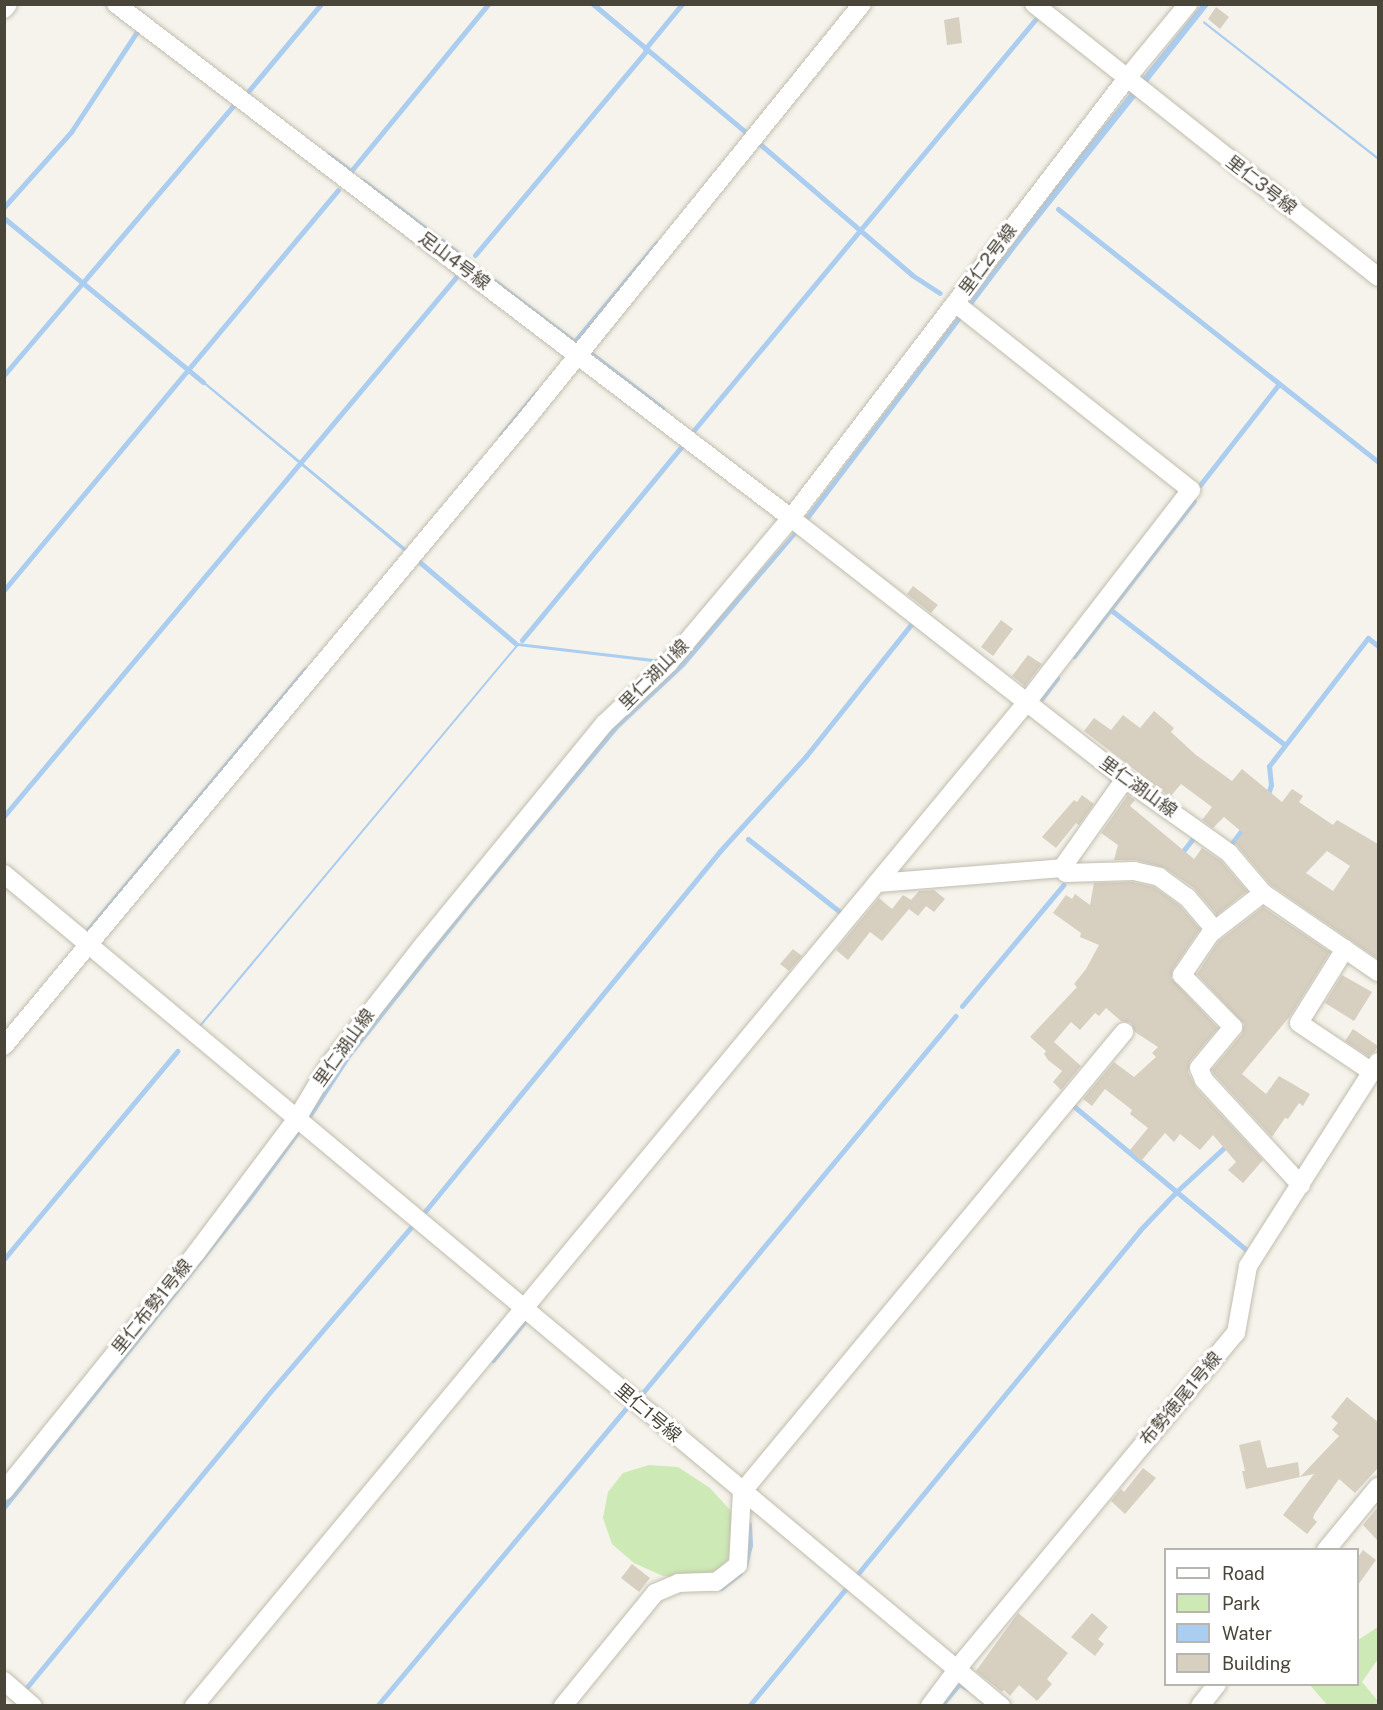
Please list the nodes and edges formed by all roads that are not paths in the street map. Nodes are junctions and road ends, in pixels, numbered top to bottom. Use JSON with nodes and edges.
{"nodes":[{"id":1,"x":8,"y":4,"type":"edge"},
{"id":2,"x":116,"y":4,"type":"edge"},
{"id":3,"x":862,"y":4,"type":"edge"},
{"id":4,"x":1034,"y":4,"type":"edge"},
{"id":5,"x":1188,"y":4,"type":"edge"},
{"id":6,"x":4,"y":9,"type":"edge"},
{"id":7,"x":1127,"y":78,"type":"junction"},
{"id":8,"x":1378,"y":277,"type":"edge"},
{"id":9,"x":955,"y":303,"type":"junction"},
{"id":10,"x":576,"y":354,"type":"junction"},
{"id":11,"x":791,"y":518,"type":"junction"},
{"id":12,"x":1027,"y":702,"type":"junction"},
{"id":13,"x":1125,"y":779,"type":"junction"},
{"id":14,"x":1062,"y":868,"type":"junction"},
{"id":15,"x":4,"y":874,"type":"edge"},
{"id":16,"x":877,"y":883,"type":"junction"},
{"id":17,"x":1263,"y":893,"type":"junction"},
{"id":18,"x":1215,"y":930,"type":"junction"},
{"id":19,"x":87,"y":944,"type":"junction"},
{"id":20,"x":1345,"y":949,"type":"junction"},
{"id":21,"x":1378,"y":972,"type":"edge"},
{"id":22,"x":1124,"y":1032,"type":"dead end"},
{"id":23,"x":4,"y":1047,"type":"edge"},
{"id":24,"x":1375,"y":1067,"type":"edge"},
{"id":25,"x":296,"y":1120,"type":"junction"},
{"id":26,"x":1301,"y":1185,"type":"junction"},
{"id":27,"x":524,"y":1309,"type":"junction"},
{"id":28,"x":1378,"y":1487,"type":"edge"},
{"id":29,"x":4,"y":1491,"type":"edge"},
{"id":30,"x":742,"y":1492,"type":"junction"},
{"id":31,"x":1328,"y":1548,"type":"edge"},
{"id":32,"x":958,"y":1670,"type":"junction"},
{"id":33,"x":4,"y":1681,"type":"edge"},
{"id":34,"x":1215,"y":1686,"type":"edge"},
{"id":35,"x":33,"y":1706,"type":"edge"},
{"id":36,"x":194,"y":1706,"type":"edge"},
{"id":37,"x":563,"y":1706,"type":"edge"},
{"id":38,"x":930,"y":1706,"type":"edge"},
{"id":39,"x":1001,"y":1706,"type":"edge"},
{"id":40,"x":1200,"y":1706,"type":"edge"}],
"edges":[{"from":1,"to":6,"type":"street"},
{"from":2,"to":10,"type":"street","name":"足山4号線"},
{"from":3,"to":10,"type":"street"},
{"from":4,"to":7,"type":"street","name":"里仁3号線"},
{"from":5,"to":7,"type":"street","name":"里仁2号線"},
{"from":7,"to":8,"type":"street","name":"里仁3号線"},
{"from":7,"to":9,"type":"street","name":"里仁2号線"},
{"from":9,"to":11,"type":"street","name":"里仁2号線"},
{"from":9,"to":12,"type":"street"},
{"from":10,"to":11,"type":"street","name":"足山4号線"},
{"from":10,"to":19,"type":"street"},
{"from":11,"to":12,"type":"street","name":"里仁湖山線"},
{"from":11,"to":25,"type":"street","name":"里仁湖山線"},
{"from":12,"to":13,"type":"street","name":"里仁湖山線"},
{"from":12,"to":16,"type":"street"},
{"from":13,"to":14,"type":"street"},
{"from":13,"to":17,"type":"street","name":"里仁湖山線"},
{"from":14,"to":16,"type":"street"},
{"from":14,"to":18,"type":"street"},
{"from":15,"to":19,"type":"street"},
{"from":16,"to":27,"type":"street"},
{"from":17,"to":18,"type":"street"},
{"from":17,"to":20,"type":"street","name":"里仁湖山線"},
{"from":18,"to":26,"type":"street"},
{"from":19,"to":23,"type":"street"},
{"from":19,"to":25,"type":"street"},
{"from":20,"to":21,"type":"street","name":"里仁湖山線"},
{"from":20,"to":24,"type":"street"},
{"from":22,"to":30,"type":"street"},
{"from":24,"to":26,"type":"street","name":"布勢徳尾1号線"},
{"from":25,"to":27,"type":"street","name":"里仁1号線"},
{"from":25,"to":29,"type":"street","name":"里仁布勢1号線"},
{"from":26,"to":32,"type":"street","name":"布勢徳尾1号線"},
{"from":27,"to":30,"type":"street","name":"里仁1号線"},
{"from":27,"to":36,"type":"street"},
{"from":28,"to":31,"type":"street"},
{"from":30,"to":32,"type":"street","name":"里仁1号線"},
{"from":30,"to":37,"type":"street"},
{"from":32,"to":38,"type":"street","name":"布勢徳尾1号線"},
{"from":32,"to":39,"type":"street","name":"里仁1号線"},
{"from":33,"to":35,"type":"street"},
{"from":34,"to":40,"type":"street"}]}
